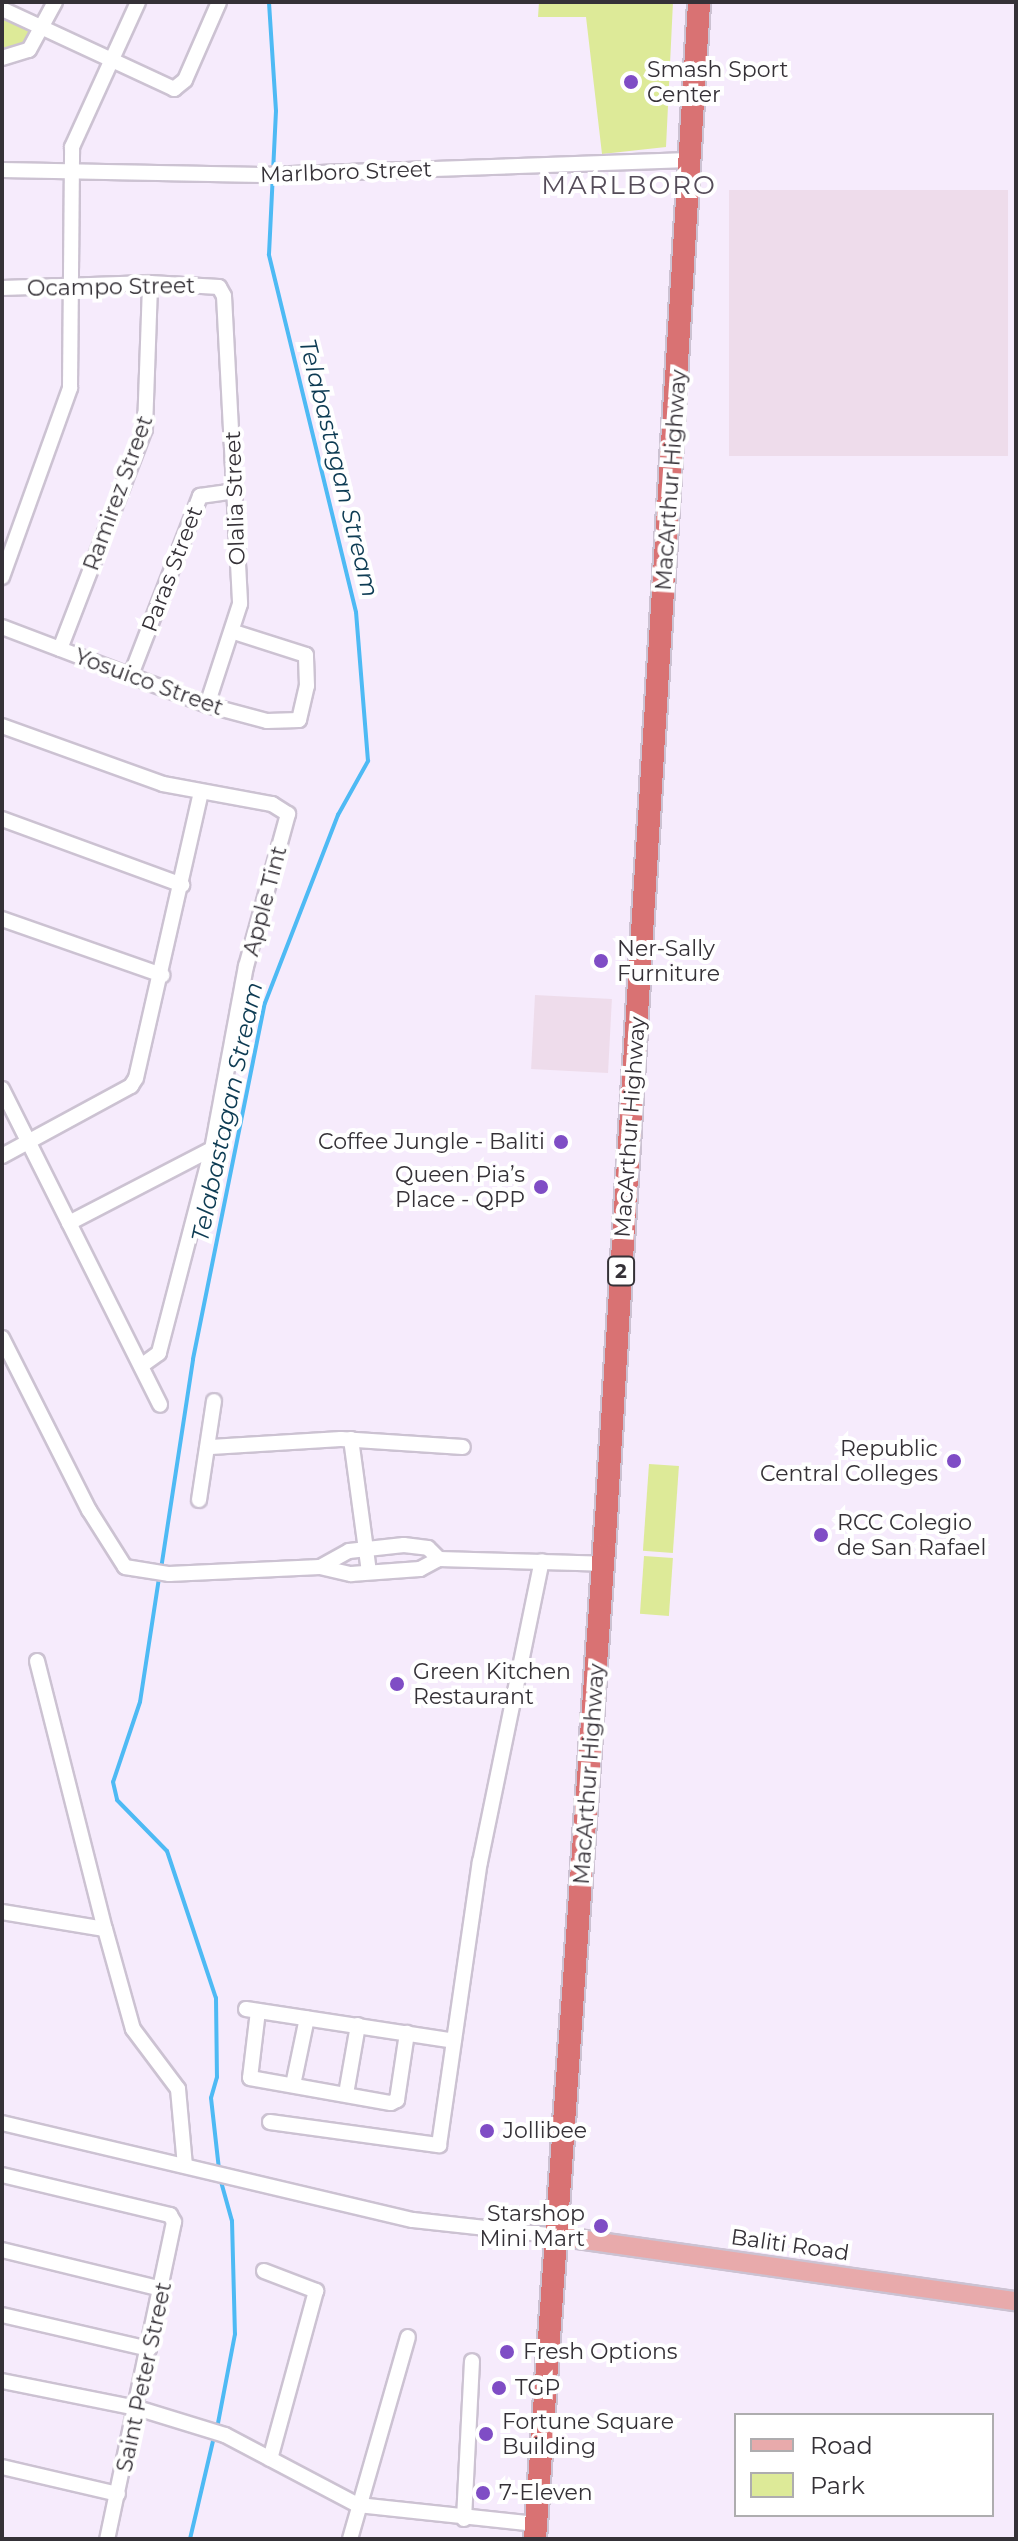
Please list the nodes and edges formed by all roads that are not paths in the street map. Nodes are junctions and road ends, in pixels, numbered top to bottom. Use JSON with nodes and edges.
{"nodes":[{"id":1,"x":55,"y":2,"type":"edge"},
{"id":2,"x":138,"y":2,"type":"edge"},
{"id":3,"x":219,"y":2,"type":"edge"},
{"id":4,"x":699,"y":2,"type":"edge"},
{"id":5,"x":2,"y":9,"type":"edge"},
{"id":6,"x":42,"y":29,"type":"junction"},
{"id":7,"x":2,"y":58,"type":"edge"},
{"id":8,"x":107,"y":60,"type":"junction"},
{"id":9,"x":689,"y":160,"type":"junction"},
{"id":10,"x":2,"y":170,"type":"edge"},
{"id":11,"x":69,"y":174,"type":"junction"},
{"id":12,"x":150,"y":283,"type":"junction"},
{"id":13,"x":68,"y":287,"type":"junction"},
{"id":14,"x":219,"y":287,"type":"joint"},
{"id":15,"x":2,"y":288,"type":"edge"},
{"id":16,"x":234,"y":491,"type":"junction"},
{"id":17,"x":2,"y":577,"type":"edge"},
{"id":18,"x":2,"y":627,"type":"edge"},
{"id":19,"x":234,"y":632,"type":"junction"},
{"id":20,"x":60,"y":649,"type":"junction"},
{"id":21,"x":131,"y":675,"type":"junction"},
{"id":22,"x":207,"y":705,"type":"junction"},
{"id":23,"x":2,"y":726,"type":"edge"},
{"id":24,"x":201,"y":793,"type":"junction"},
{"id":25,"x":2,"y":819,"type":"edge"},
{"id":26,"x":182,"y":885,"type":"junction"},
{"id":27,"x":2,"y":919,"type":"edge"},
{"id":28,"x":162,"y":975,"type":"junction"},
{"id":29,"x":2,"y":1089,"type":"edge"},
{"id":30,"x":30,"y":1141,"type":"junction"},
{"id":31,"x":212,"y":1149,"type":"junction"},
{"id":32,"x":2,"y":1156,"type":"edge"},
{"id":33,"x":69,"y":1223,"type":"junction"},
{"id":34,"x":2,"y":1338,"type":"edge"},
{"id":35,"x":141,"y":1366,"type":"junction"},
{"id":36,"x":214,"y":1401,"type":"dead end"},
{"id":37,"x":160,"y":1405,"type":"dead end"},
{"id":38,"x":351,"y":1439,"type":"junction"},
{"id":39,"x":211,"y":1447,"type":"junction"},
{"id":40,"x":463,"y":1447,"type":"dead end"},
{"id":41,"x":199,"y":1500,"type":"dead end"},
{"id":42,"x":367,"y":1549,"type":"junction"},
{"id":43,"x":439,"y":1559,"type":"junction"},
{"id":44,"x":542,"y":1561,"type":"junction"},
{"id":45,"x":603,"y":1564,"type":"junction"},
{"id":46,"x":320,"y":1567,"type":"junction"},
{"id":47,"x":369,"y":1572,"type":"junction"},
{"id":48,"x":37,"y":1661,"type":"dead end"},
{"id":49,"x":2,"y":1912,"type":"edge"},
{"id":50,"x":105,"y":1929,"type":"junction"},
{"id":51,"x":307,"y":2018,"type":"junction"},
{"id":52,"x":358,"y":2025,"type":"junction"},
{"id":53,"x":407,"y":2033,"type":"junction"},
{"id":54,"x":454,"y":2041,"type":"junction"},
{"id":55,"x":293,"y":2085,"type":"junction"},
{"id":56,"x":346,"y":2094,"type":"junction"},
{"id":57,"x":270,"y":2122,"type":"dead end"},
{"id":58,"x":2,"y":2123,"type":"edge"},
{"id":59,"x":185,"y":2166,"type":"junction"},
{"id":60,"x":2,"y":2175,"type":"edge"},
{"id":61,"x":557,"y":2236,"type":"junction"},
{"id":62,"x":2,"y":2250,"type":"edge"},
{"id":63,"x":264,"y":2271,"type":"dead end"},
{"id":64,"x":162,"y":2289,"type":"junction"},
{"id":65,"x":1016,"y":2301,"type":"edge"},
{"id":66,"x":2,"y":2315,"type":"edge"},
{"id":67,"x":408,"y":2337,"type":"dead end"},
{"id":68,"x":149,"y":2349,"type":"junction"},
{"id":69,"x":472,"y":2361,"type":"dead end"},
{"id":70,"x":2,"y":2381,"type":"edge"},
{"id":71,"x":137,"y":2408,"type":"junction"},
{"id":72,"x":270,"y":2459,"type":"junction"},
{"id":73,"x":2,"y":2467,"type":"edge"},
{"id":74,"x":118,"y":2494,"type":"junction"},
{"id":75,"x":358,"y":2505,"type":"junction"},
{"id":76,"x":464,"y":2519,"type":"junction"},
{"id":77,"x":536,"y":2531,"type":"edge"},
{"id":78,"x":107,"y":2539,"type":"edge"},
{"id":79,"x":350,"y":2539,"type":"edge"}],
"edges":[{"from":1,"to":6,"type":"street"},
{"from":2,"to":8,"type":"street"},
{"from":3,"to":8,"type":"street"},
{"from":4,"to":9,"type":"highway","name":"MacArthur Highway","number":"2"},
{"from":5,"to":6,"type":"street"},
{"from":6,"to":7,"type":"street"},
{"from":6,"to":8,"type":"street"},
{"from":8,"to":11,"type":"street"},
{"from":9,"to":11,"type":"street","name":"Marlboro Street"},
{"from":9,"to":45,"type":"highway","name":"MacArthur Highway","number":"2"},
{"from":10,"to":11,"type":"street","name":"Marlboro Street"},
{"from":11,"to":13,"type":"street"},
{"from":12,"to":13,"type":"street","name":"Ocampo Street"},
{"from":12,"to":14,"type":"street","name":"Ocampo Street"},
{"from":12,"to":20,"type":"street","name":"Ramirez Street"},
{"from":13,"to":15,"type":"street","name":"Ocampo Street"},
{"from":13,"to":17,"type":"street"},
{"from":14,"to":16,"type":"street","name":"Olalia Street"},
{"from":16,"to":19,"type":"street","name":"Olalia Street"},
{"from":16,"to":21,"type":"street","name":"Paras Street"},
{"from":18,"to":20,"type":"street","name":"Yosuico Street"},
{"from":19,"to":22,"type":"street","name":"Olalia Street"},
{"from":19,"to":22,"type":"street","name":"Yosuico Street"},
{"from":20,"to":21,"type":"street","name":"Yosuico Street"},
{"from":21,"to":22,"type":"street","name":"Yosuico Street"},
{"from":23,"to":24,"type":"street","name":"Apple Tint"},
{"from":24,"to":26,"type":"street"},
{"from":24,"to":31,"type":"street","name":"Apple Tint"},
{"from":25,"to":26,"type":"street"},
{"from":26,"to":28,"type":"street"},
{"from":27,"to":28,"type":"street"},
{"from":28,"to":30,"type":"street"},
{"from":29,"to":30,"type":"street"},
{"from":30,"to":32,"type":"street"},
{"from":30,"to":33,"type":"street"},
{"from":31,"to":33,"type":"street"},
{"from":31,"to":35,"type":"street","name":"Apple Tint"},
{"from":33,"to":35,"type":"street"},
{"from":34,"to":46,"type":"street"},
{"from":35,"to":37,"type":"street"},
{"from":36,"to":39,"type":"street"},
{"from":38,"to":39,"type":"street"},
{"from":38,"to":40,"type":"street"},
{"from":38,"to":42,"type":"street"},
{"from":39,"to":41,"type":"street"},
{"from":42,"to":43,"type":"street"},
{"from":42,"to":46,"type":"street"},
{"from":42,"to":47,"type":"street"},
{"from":43,"to":44,"type":"street"},
{"from":43,"to":47,"type":"street"},
{"from":44,"to":45,"type":"street"},
{"from":44,"to":54,"type":"street"},
{"from":45,"to":61,"type":"highway","name":"MacArthur Highway","number":"2"},
{"from":46,"to":47,"type":"street"},
{"from":48,"to":50,"type":"street"},
{"from":49,"to":50,"type":"street"},
{"from":50,"to":59,"type":"street"},
{"from":51,"to":52,"type":"street"},
{"from":51,"to":55,"type":"street"},
{"from":51,"to":55,"type":"street"},
{"from":52,"to":53,"type":"street"},
{"from":52,"to":56,"type":"street"},
{"from":53,"to":54,"type":"street"},
{"from":53,"to":56,"type":"street"},
{"from":54,"to":57,"type":"street"},
{"from":55,"to":56,"type":"street"},
{"from":58,"to":59,"type":"street"},
{"from":59,"to":61,"type":"street"},
{"from":60,"to":64,"type":"street","name":"Saint Peter Street"},
{"from":61,"to":65,"type":"main road","name":"Baliti Road"},
{"from":61,"to":77,"type":"highway","name":"MacArthur Highway","number":"2"},
{"from":62,"to":64,"type":"street"},
{"from":63,"to":72,"type":"street"},
{"from":64,"to":68,"type":"street","name":"Saint Peter Street"},
{"from":66,"to":68,"type":"street"},
{"from":67,"to":75,"type":"street"},
{"from":68,"to":71,"type":"street","name":"Saint Peter Street"},
{"from":69,"to":76,"type":"street"},
{"from":70,"to":71,"type":"street"},
{"from":71,"to":72,"type":"street"},
{"from":71,"to":74,"type":"street","name":"Saint Peter Street"},
{"from":72,"to":75,"type":"street"},
{"from":73,"to":74,"type":"street"},
{"from":74,"to":78,"type":"street","name":"Saint Peter Street"},
{"from":75,"to":76,"type":"street"},
{"from":75,"to":79,"type":"street"},
{"from":76,"to":77,"type":"street"}]}
